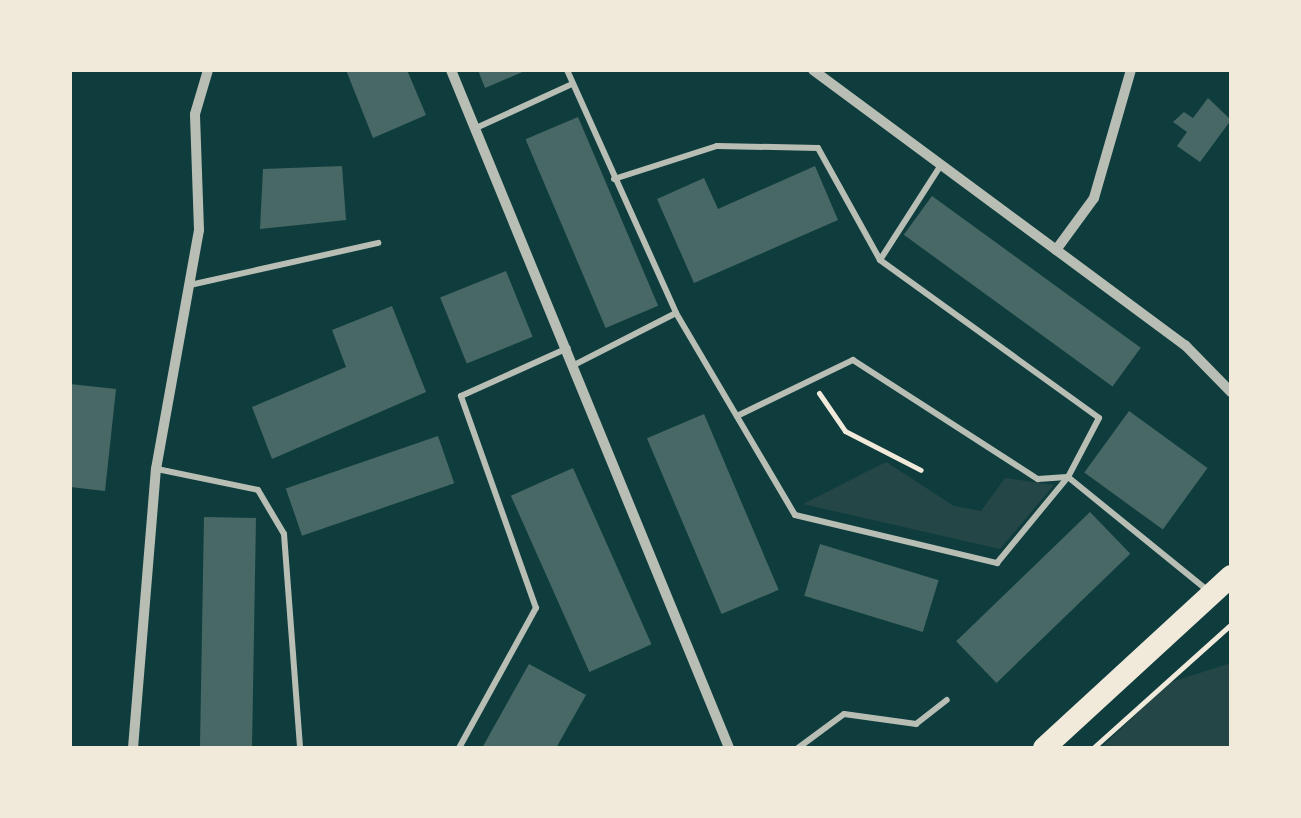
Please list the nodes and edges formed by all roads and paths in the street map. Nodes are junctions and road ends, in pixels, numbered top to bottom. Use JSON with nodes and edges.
{"nodes":[{"id":1,"x":208,"y":70,"type":"edge"},
{"id":2,"x":450,"y":70,"type":"edge"},
{"id":3,"x":567,"y":70,"type":"edge"},
{"id":4,"x":813,"y":70,"type":"edge"},
{"id":5,"x":1131,"y":70,"type":"edge"},
{"id":6,"x":570,"y":85,"type":"junction"},
{"id":7,"x":476,"y":128,"type":"junction"},
{"id":8,"x":941,"y":165,"type":"junction"},
{"id":9,"x":614,"y":180,"type":"junction"},
{"id":10,"x":378,"y":243,"type":"dead end"},
{"id":11,"x":1056,"y":250,"type":"junction"},
{"id":12,"x":880,"y":260,"type":"junction"},
{"id":13,"x":189,"y":285,"type":"junction"},
{"id":14,"x":676,"y":314,"type":"junction"},
{"id":15,"x":570,"y":348,"type":"junction"},
{"id":16,"x":576,"y":364,"type":"junction"},
{"id":17,"x":812,"y":380,"type":"junction"},
{"id":18,"x":1231,"y":392,"type":"edge"},
{"id":19,"x":736,"y":416,"type":"junction"},
{"id":20,"x":156,"y":469,"type":"junction"},
{"id":21,"x":921,"y":470,"type":"dead end"},
{"id":22,"x":1068,"y":476,"type":"junction"},
{"id":23,"x":1224,"y":587,"type":"edge"},
{"id":24,"x":1231,"y":624,"type":"edge"},
{"id":25,"x":948,"y":700,"type":"dead end"},
{"id":26,"x":133,"y":748,"type":"edge"},
{"id":27,"x":300,"y":748,"type":"edge"},
{"id":28,"x":459,"y":748,"type":"edge"},
{"id":29,"x":729,"y":748,"type":"edge"},
{"id":30,"x":798,"y":748,"type":"edge"},
{"id":31,"x":1044,"y":748,"type":"edge"},
{"id":32,"x":1093,"y":748,"type":"edge"}],
"edges":[{"from":1,"to":13,"type":"street"},
{"from":2,"to":7,"type":"street"},
{"from":3,"to":6,"type":"lane"},
{"from":4,"to":8,"type":"street"},
{"from":5,"to":11,"type":"street"},
{"from":6,"to":7,"type":"lane"},
{"from":6,"to":9,"type":"lane"},
{"from":7,"to":15,"type":"street"},
{"from":8,"to":11,"type":"street"},
{"from":8,"to":12,"type":"lane"},
{"from":9,"to":12,"type":"lane"},
{"from":9,"to":14,"type":"lane"},
{"from":10,"to":13,"type":"lane"},
{"from":11,"to":18,"type":"street"},
{"from":12,"to":22,"type":"lane"},
{"from":13,"to":20,"type":"street"},
{"from":14,"to":16,"type":"lane"},
{"from":14,"to":19,"type":"lane"},
{"from":15,"to":16,"type":"street"},
{"from":15,"to":28,"type":"lane"},
{"from":16,"to":29,"type":"street"},
{"from":17,"to":19,"type":"lane"},
{"from":17,"to":21,"type":"path"},
{"from":17,"to":22,"type":"lane"},
{"from":19,"to":22,"type":"lane"},
{"from":20,"to":26,"type":"street"},
{"from":20,"to":27,"type":"lane"},
{"from":22,"to":23,"type":"lane"},
{"from":23,"to":31,"type":"main road"},
{"from":24,"to":32,"type":"path"},
{"from":25,"to":30,"type":"lane"}]}
